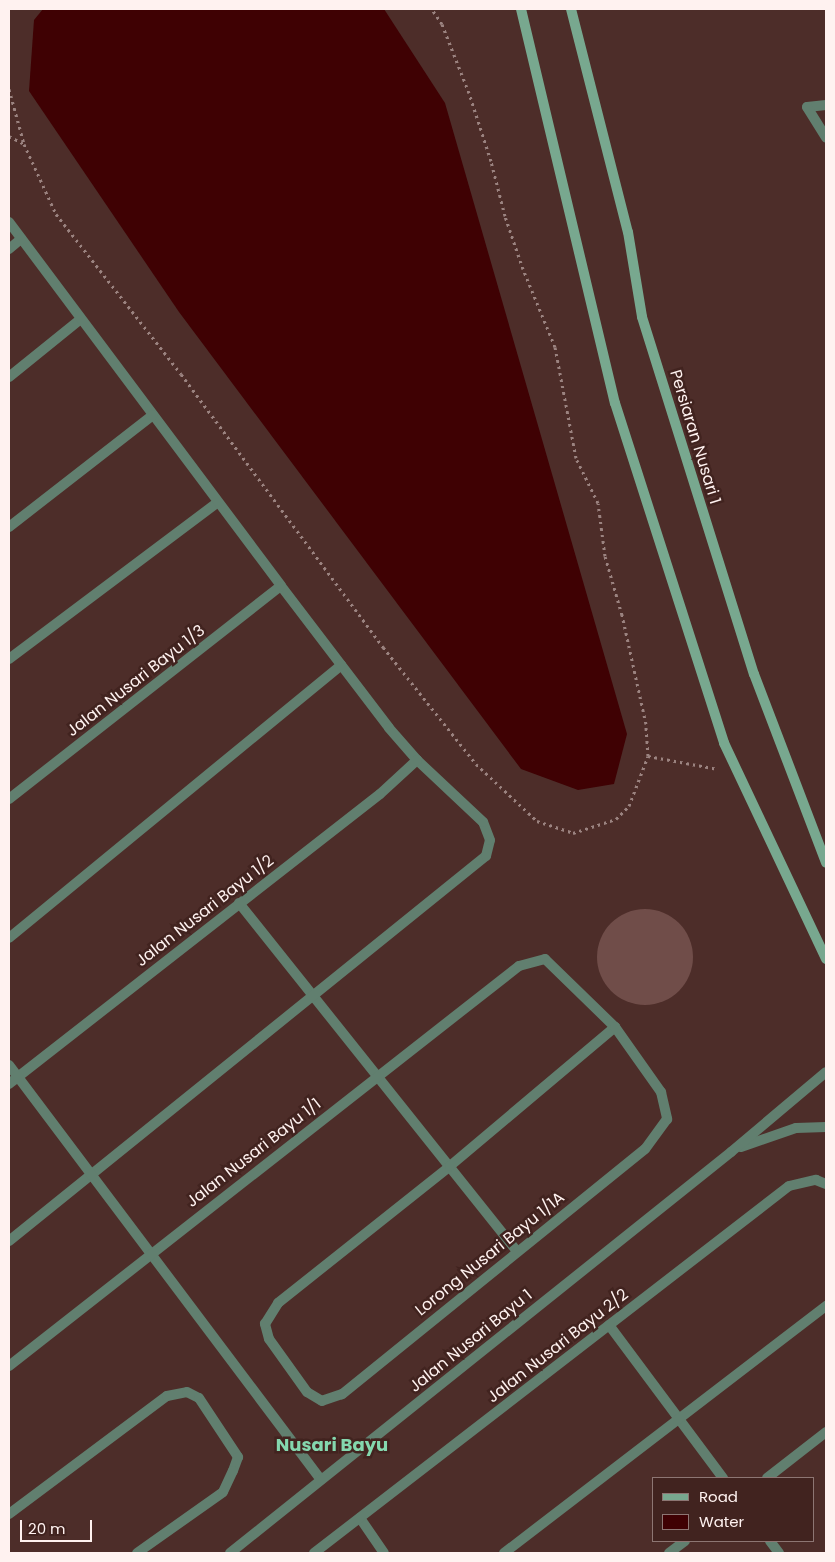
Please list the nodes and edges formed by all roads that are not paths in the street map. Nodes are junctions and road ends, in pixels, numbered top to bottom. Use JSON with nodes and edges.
{"nodes":[{"id":1,"x":521,"y":9,"type":"edge"},
{"id":2,"x":571,"y":9,"type":"edge"},
{"id":3,"x":826,"y":105,"type":"edge"},
{"id":4,"x":826,"y":138,"type":"edge"},
{"id":5,"x":9,"y":222,"type":"edge"},
{"id":6,"x":21,"y":239,"type":"junction"},
{"id":7,"x":9,"y":249,"type":"edge"},
{"id":8,"x":81,"y":319,"type":"junction"},
{"id":9,"x":9,"y":377,"type":"edge"},
{"id":10,"x":153,"y":415,"type":"junction"},
{"id":11,"x":218,"y":502,"type":"junction"},
{"id":12,"x":9,"y":527,"type":"edge"},
{"id":13,"x":281,"y":586,"type":"junction"},
{"id":14,"x":9,"y":659,"type":"edge"},
{"id":15,"x":341,"y":665,"type":"junction"},
{"id":16,"x":417,"y":760,"type":"junction"},
{"id":17,"x":9,"y":799,"type":"edge"},
{"id":18,"x":826,"y":863,"type":"edge"},
{"id":19,"x":239,"y":903,"type":"junction"},
{"id":20,"x":9,"y":938,"type":"edge"},
{"id":21,"x":826,"y":959,"type":"edge"},
{"id":22,"x":313,"y":996,"type":"junction"},
{"id":23,"x":615,"y":1027,"type":"junction"},
{"id":24,"x":9,"y":1065,"type":"edge"},
{"id":25,"x":826,"y":1072,"type":"edge"},
{"id":26,"x":378,"y":1076,"type":"junction"},
{"id":27,"x":18,"y":1077,"type":"junction"},
{"id":28,"x":9,"y":1084,"type":"edge"},
{"id":29,"x":826,"y":1127,"type":"edge"},
{"id":30,"x":731,"y":1152,"type":"junction"},
{"id":31,"x":450,"y":1166,"type":"junction"},
{"id":32,"x":91,"y":1174,"type":"junction"},
{"id":33,"x":826,"y":1184,"type":"edge"},
{"id":34,"x":9,"y":1241,"type":"edge"},
{"id":35,"x":517,"y":1251,"type":"junction"},
{"id":36,"x":149,"y":1254,"type":"junction"},
{"id":37,"x":826,"y":1306,"type":"edge"},
{"id":38,"x":609,"y":1325,"type":"junction"},
{"id":39,"x":9,"y":1366,"type":"edge"},
{"id":40,"x":680,"y":1420,"type":"junction"},
{"id":41,"x":826,"y":1432,"type":"edge"},
{"id":42,"x":722,"y":1477,"type":"edge"},
{"id":43,"x":768,"y":1477,"type":"edge"},
{"id":44,"x":321,"y":1480,"type":"junction"},
{"id":45,"x":9,"y":1514,"type":"edge"},
{"id":46,"x":360,"y":1518,"type":"junction"},
{"id":47,"x":684,"y":1542,"type":"edge"},
{"id":48,"x":771,"y":1542,"type":"edge"},
{"id":49,"x":137,"y":1553,"type":"edge"},
{"id":50,"x":230,"y":1553,"type":"edge"},
{"id":51,"x":314,"y":1553,"type":"edge"},
{"id":52,"x":384,"y":1553,"type":"edge"},
{"id":53,"x":504,"y":1553,"type":"edge"},
{"id":54,"x":669,"y":1553,"type":"edge"},
{"id":55,"x":779,"y":1553,"type":"edge"}],
"edges":[{"from":1,"to":21,"type":"main road"},
{"from":2,"to":18,"type":"main road","name":"Persiaran Nusari 1"},
{"from":3,"to":4,"type":"street"},
{"from":5,"to":6,"type":"street"},
{"from":6,"to":7,"type":"street"},
{"from":6,"to":8,"type":"street"},
{"from":8,"to":9,"type":"street"},
{"from":8,"to":10,"type":"street"},
{"from":10,"to":11,"type":"street"},
{"from":10,"to":12,"type":"street"},
{"from":11,"to":13,"type":"street"},
{"from":11,"to":14,"type":"street"},
{"from":13,"to":15,"type":"street"},
{"from":13,"to":17,"type":"street","name":"Jalan Nusari Bayu 1/3"},
{"from":15,"to":16,"type":"street"},
{"from":15,"to":20,"type":"street"},
{"from":16,"to":19,"type":"street","name":"Jalan Nusari Bayu 1/2"},
{"from":16,"to":22,"type":"street"},
{"from":19,"to":22,"type":"street"},
{"from":19,"to":27,"type":"street","name":"Jalan Nusari Bayu 1/2"},
{"from":22,"to":26,"type":"street"},
{"from":22,"to":32,"type":"street"},
{"from":23,"to":26,"type":"street","name":"Jalan Nusari Bayu 1/1"},
{"from":23,"to":31,"type":"street"},
{"from":23,"to":35,"type":"street","name":"Lorong Nusari Bayu 1/1A"},
{"from":24,"to":27,"type":"street"},
{"from":25,"to":30,"type":"street","name":"Jalan Nusari Bayu 1"},
{"from":26,"to":31,"type":"street"},
{"from":26,"to":36,"type":"street","name":"Jalan Nusari Bayu 1/1"},
{"from":27,"to":28,"type":"street","name":"Jalan Nusari Bayu 1/2"},
{"from":27,"to":32,"type":"street"},
{"from":29,"to":30,"type":"street","name":"Jalan Nusari Bayu 1"},
{"from":30,"to":44,"type":"street","name":"Jalan Nusari Bayu 1"},
{"from":31,"to":35,"type":"street"},
{"from":31,"to":35,"type":"street","name":"Lorong Nusari Bayu 1/1A"},
{"from":32,"to":34,"type":"street"},
{"from":32,"to":36,"type":"street"},
{"from":33,"to":38,"type":"street","name":"Jalan Nusari Bayu 2/2"},
{"from":36,"to":39,"type":"street","name":"Jalan Nusari Bayu 1/1"},
{"from":36,"to":44,"type":"street"},
{"from":37,"to":40,"type":"street"},
{"from":38,"to":40,"type":"street"},
{"from":38,"to":46,"type":"street","name":"Jalan Nusari Bayu 2/2"},
{"from":40,"to":42,"type":"street"},
{"from":40,"to":53,"type":"street"},
{"from":41,"to":43,"type":"street"},
{"from":44,"to":50,"type":"street","name":"Jalan Nusari Bayu 1"},
{"from":45,"to":49,"type":"street"},
{"from":46,"to":51,"type":"street","name":"Jalan Nusari Bayu 2/2"},
{"from":46,"to":52,"type":"street"},
{"from":47,"to":54,"type":"street"},
{"from":48,"to":55,"type":"street"}]}
